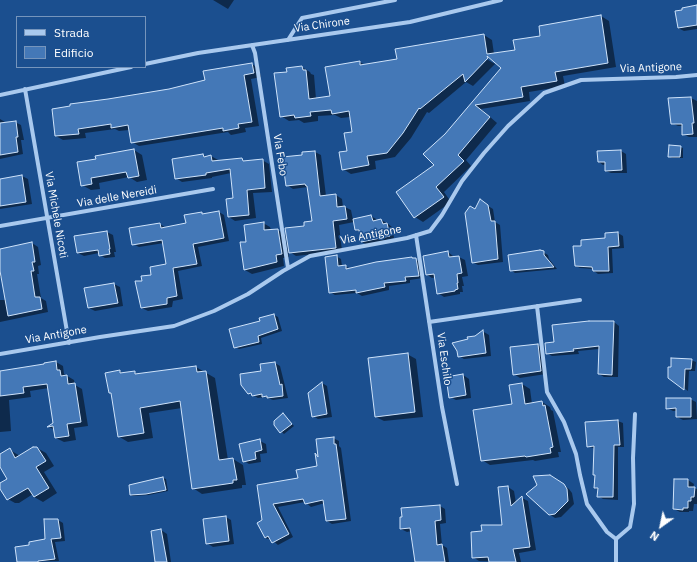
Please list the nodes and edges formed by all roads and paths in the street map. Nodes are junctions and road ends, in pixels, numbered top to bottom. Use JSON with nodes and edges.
{"nodes":[{"id":1,"x":395,"y":0,"type":"edge"},
{"id":2,"x":501,"y":0,"type":"edge"},
{"id":3,"x":288,"y":40,"type":"junction"},
{"id":4,"x":252,"y":45,"type":"junction"},
{"id":5,"x":146,"y":64,"type":"edge"},
{"id":6,"x":126,"y":68,"type":"edge"},
{"id":7,"x":697,"y":75,"type":"edge"},
{"id":8,"x":25,"y":90,"type":"junction"},
{"id":9,"x":0,"y":95,"type":"edge"},
{"id":10,"x":213,"y":189,"type":"dead end"},
{"id":11,"x":47,"y":218,"type":"junction"},
{"id":12,"x":0,"y":226,"type":"edge"},
{"id":13,"x":416,"y":235,"type":"junction"},
{"id":14,"x":288,"y":268,"type":"junction"},
{"id":15,"x":580,"y":300,"type":"dead end"},
{"id":16,"x":537,"y":306,"type":"junction"},
{"id":17,"x":429,"y":322,"type":"junction"},
{"id":18,"x":69,"y":343,"type":"junction"},
{"id":19,"x":0,"y":354,"type":"edge"},
{"id":20,"x":635,"y":414,"type":"dead end"},
{"id":21,"x":457,"y":484,"type":"dead end"},
{"id":22,"x":616,"y":539,"type":"junction"},
{"id":23,"x":616,"y":562,"type":"edge"}],
"edges":[{"from":1,"to":3,"type":"street"},
{"from":2,"to":3,"type":"street","name":"Via Chirone"},
{"from":3,"to":4,"type":"street","name":"Via Chirone"},
{"from":4,"to":5,"type":"street","name":"Via Chirone"},
{"from":4,"to":14,"type":"street","name":"Via Febo"},
{"from":6,"to":8,"type":"street"},
{"from":7,"to":13,"type":"street","name":"Via Antigone"},
{"from":8,"to":9,"type":"street"},
{"from":8,"to":11,"type":"street","name":"Via Michele Nicoti"},
{"from":10,"to":11,"type":"street","name":"Via delle Nereidi"},
{"from":11,"to":12,"type":"street","name":"Via delle Nereidi"},
{"from":11,"to":18,"type":"street","name":"Via Michele Nicoti"},
{"from":13,"to":14,"type":"street","name":"Via Antigone"},
{"from":13,"to":17,"type":"street","name":"Via Eschilo"},
{"from":14,"to":18,"type":"street","name":"Via Antigone"},
{"from":15,"to":16,"type":"street"},
{"from":16,"to":17,"type":"street"},
{"from":16,"to":22,"type":"street"},
{"from":17,"to":21,"type":"street","name":"Via Eschilo"},
{"from":18,"to":19,"type":"street","name":"Via Antigone"},
{"from":20,"to":22,"type":"street"},
{"from":22,"to":23,"type":"street"}]}
